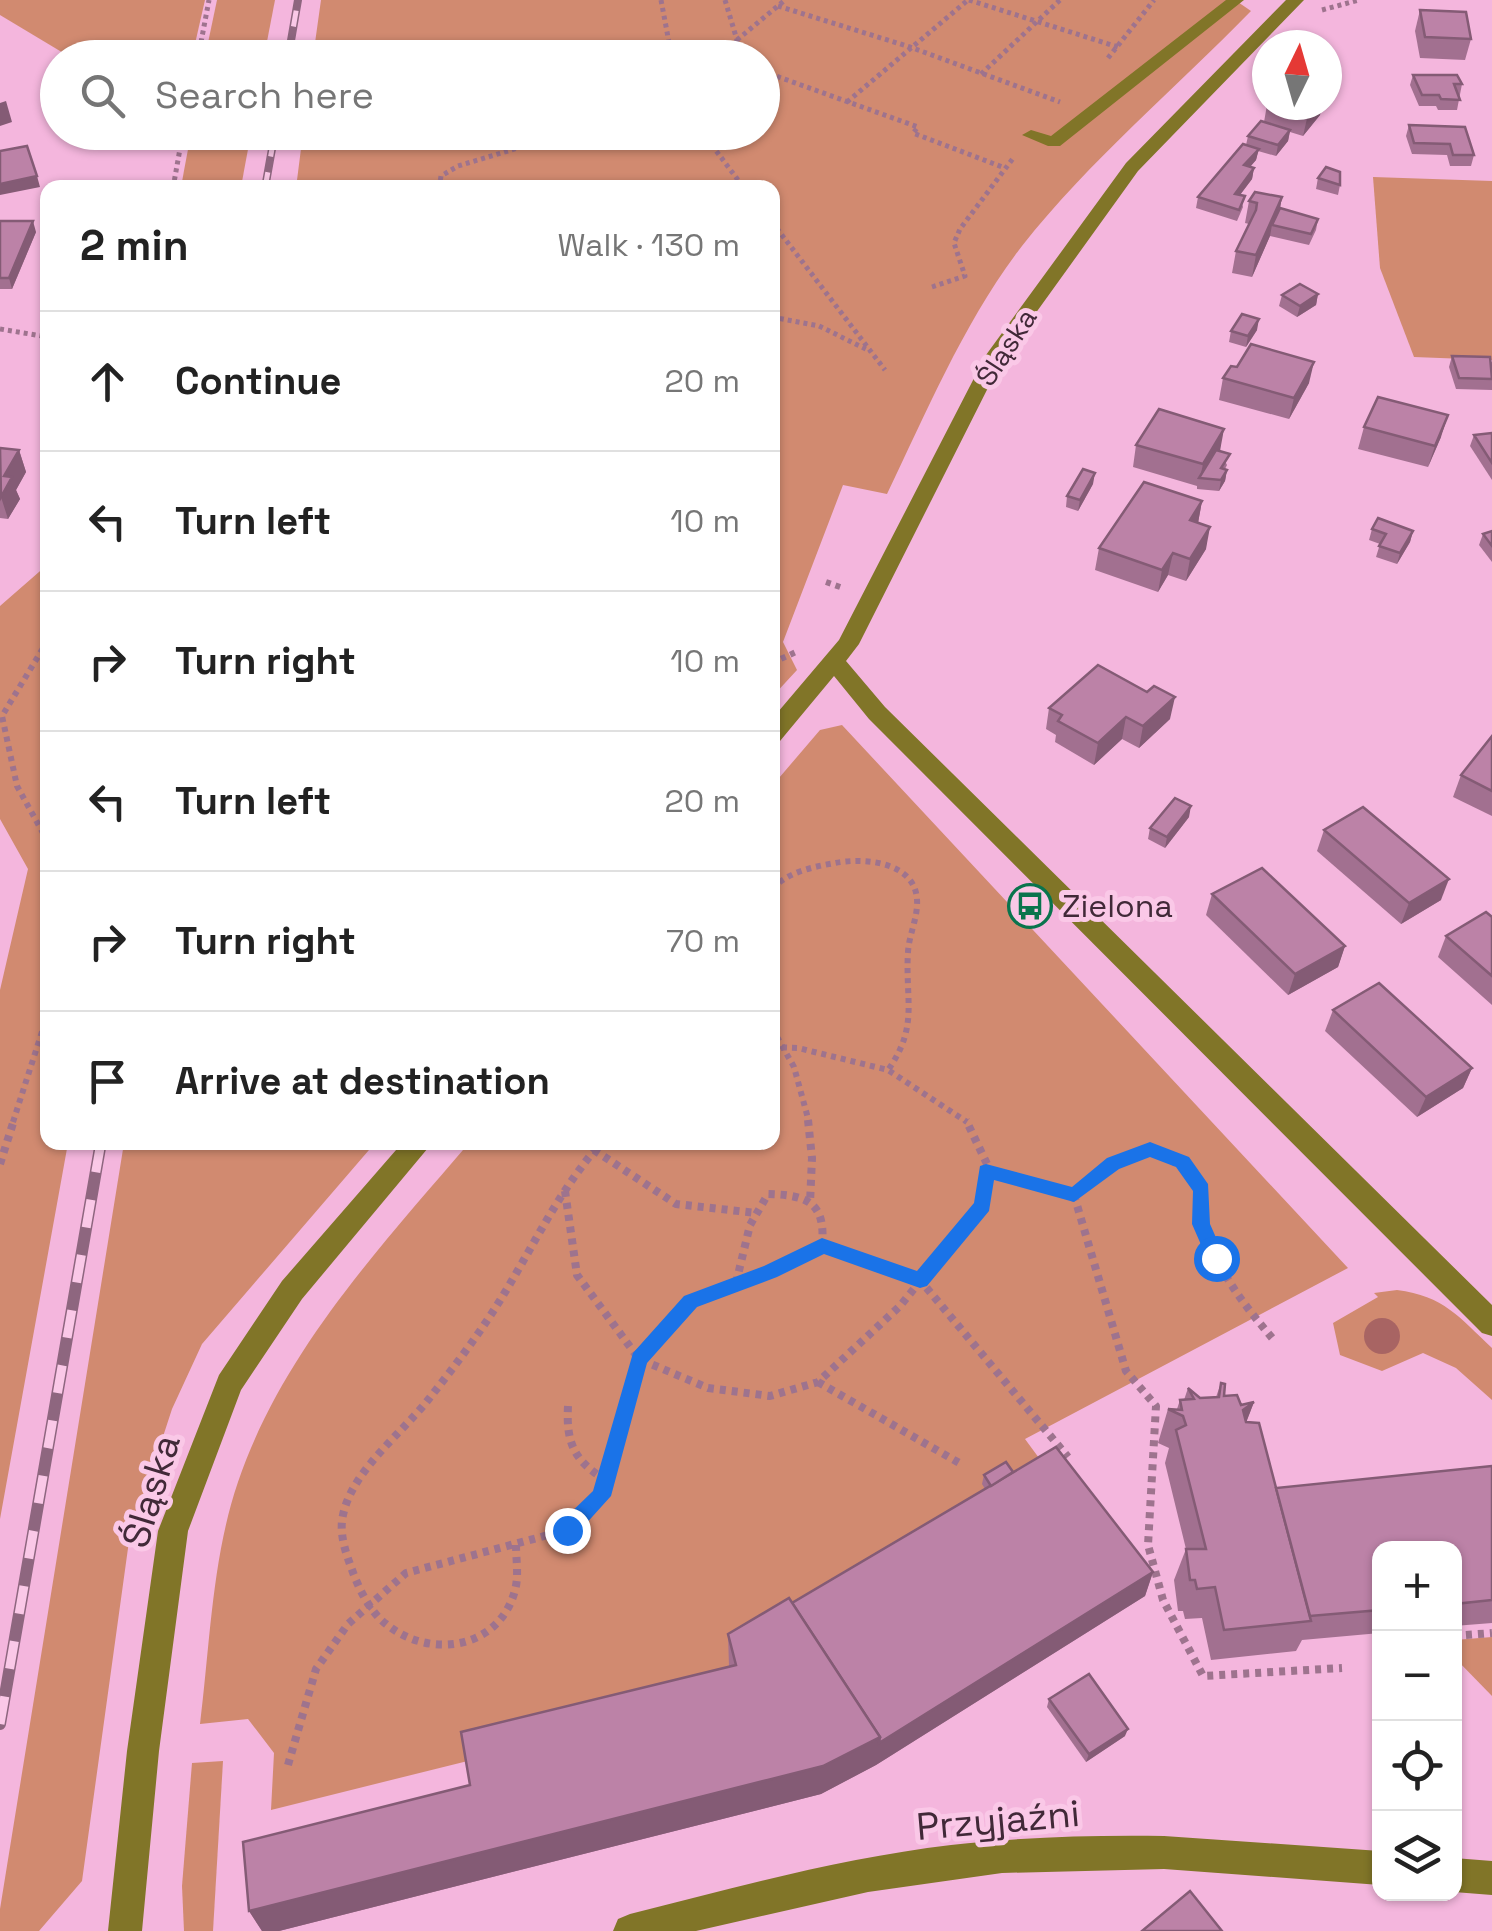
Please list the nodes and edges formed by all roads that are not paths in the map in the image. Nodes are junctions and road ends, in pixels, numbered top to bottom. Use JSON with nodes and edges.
{"nodes":[{"id":1,"x":1236,"y":0,"type":"edge"},
{"id":2,"x":1287,"y":1,"type":"edge"},
{"id":3,"x":1031,"y":135,"type":"dead end"},
{"id":4,"x":834,"y":663,"type":"junction"},
{"id":5,"x":780,"y":726,"type":"edge"},
{"id":6,"x":413,"y":1150,"type":"edge"},
{"id":7,"x":1492,"y":1324,"type":"edge"},
{"id":8,"x":1372,"y":1867,"type":"edge"},
{"id":9,"x":1462,"y":1876,"type":"edge"},
{"id":10,"x":1492,"y":1878,"type":"edge"},
{"id":11,"x":693,"y":1924,"type":"edge"},
{"id":12,"x":639,"y":1930,"type":"edge"},
{"id":13,"x":125,"y":1931,"type":"edge"}],
"edges":[{"from":1,"to":3,"type":"street"},
{"from":2,"to":4,"type":"street","name":"Śląska"},
{"from":4,"to":5,"type":"street","name":"Śląska"},
{"from":4,"to":7,"type":"street"},
{"from":6,"to":13,"type":"street","name":"Śląska"},
{"from":8,"to":11,"type":"street","name":"Przyjaźni"},
{"from":9,"to":10,"type":"street"},
{"from":11,"to":12,"type":"street","name":"Przyjaźni"}]}
